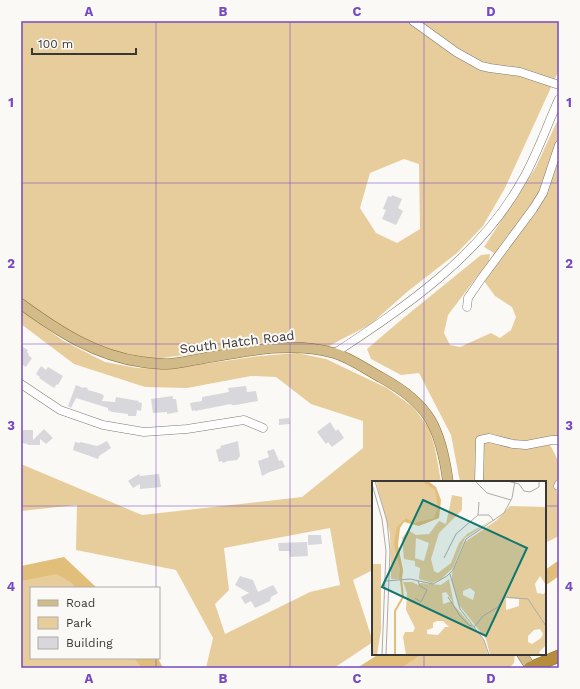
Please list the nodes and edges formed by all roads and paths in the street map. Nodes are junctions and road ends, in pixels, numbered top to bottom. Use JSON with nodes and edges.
{"nodes":[{"id":1,"x":413,"y":21,"type":"edge"},
{"id":2,"x":559,"y":85,"type":"edge"},
{"id":3,"x":558,"y":101,"type":"edge"},
{"id":4,"x":559,"y":145,"type":"edge"},
{"id":5,"x":21,"y":304,"type":"edge"},
{"id":6,"x":467,"y":307,"type":"dead end"},
{"id":7,"x":335,"y":353,"type":"junction"},
{"id":8,"x":21,"y":384,"type":"edge"},
{"id":9,"x":263,"y":428,"type":"dead end"},
{"id":10,"x":559,"y":440,"type":"edge"},
{"id":11,"x":448,"y":481,"type":"edge"},
{"id":12,"x":479,"y":481,"type":"edge"},
{"id":13,"x":523,"y":655,"type":"edge"},
{"id":14,"x":559,"y":656,"type":"edge"},
{"id":15,"x":531,"y":668,"type":"edge"}],
"edges":[{"from":1,"to":2,"type":"street"},
{"from":3,"to":7,"type":"street"},
{"from":4,"to":6,"type":"street"},
{"from":5,"to":7,"type":"main road","name":"South Hatch Road"},
{"from":7,"to":11,"type":"main road","name":"South Hatch Road"},
{"from":8,"to":9,"type":"street"},
{"from":10,"to":12,"type":"street"},
{"from":13,"to":15,"type":"main road"},
{"from":14,"to":15,"type":"highway"}]}
